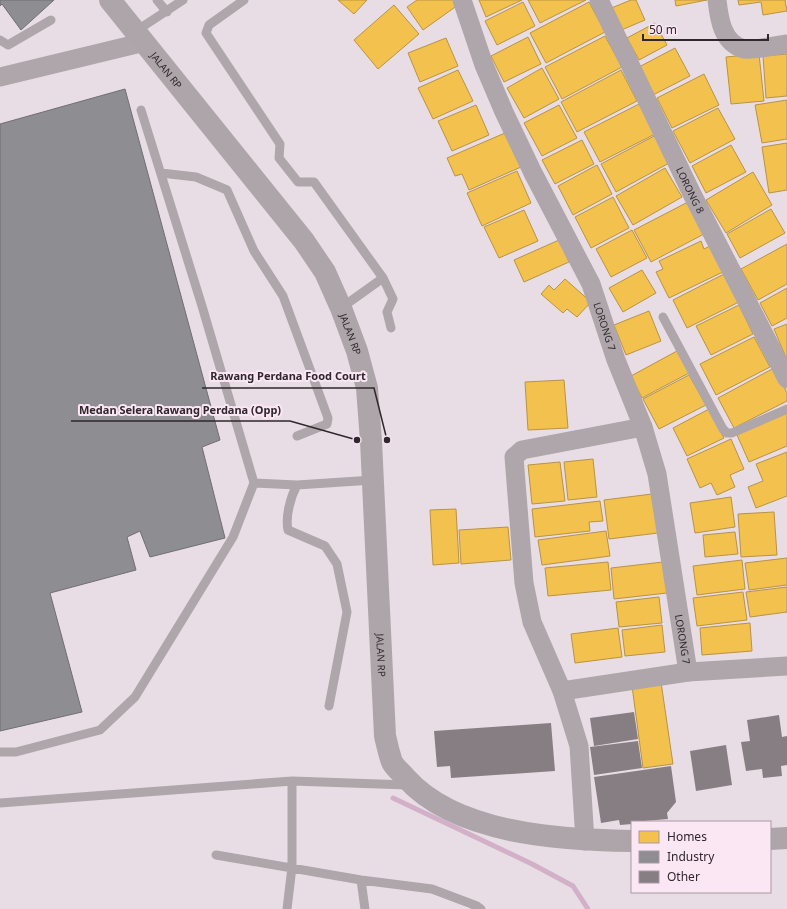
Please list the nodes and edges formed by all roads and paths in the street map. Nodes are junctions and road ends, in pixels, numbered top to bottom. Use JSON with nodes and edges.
{"nodes":[{"id":1,"x":110,"y":0,"type":"edge"},
{"id":2,"x":157,"y":0,"type":"edge"},
{"id":3,"x":183,"y":0,"type":"edge"},
{"id":4,"x":244,"y":0,"type":"edge"},
{"id":5,"x":462,"y":0,"type":"edge"},
{"id":6,"x":599,"y":0,"type":"edge"},
{"id":7,"x":717,"y":0,"type":"edge"},
{"id":8,"x":167,"y":12,"type":"junction"},
{"id":9,"x":51,"y":20,"type":"dead end"},
{"id":10,"x":141,"y":37,"type":"junction"},
{"id":11,"x":0,"y":40,"type":"edge"},
{"id":12,"x":787,"y":44,"type":"edge"},
{"id":13,"x":0,"y":77,"type":"edge"},
{"id":14,"x":141,"y":110,"type":"dead end"},
{"id":15,"x":161,"y":173,"type":"junction"},
{"id":16,"x":383,"y":278,"type":"junction"},
{"id":17,"x":341,"y":308,"type":"junction"},
{"id":18,"x":663,"y":317,"type":"dead end"},
{"id":19,"x":391,"y":328,"type":"dead end"},
{"id":20,"x":787,"y":379,"type":"edge"},
{"id":21,"x":787,"y":409,"type":"edge"},
{"id":22,"x":643,"y":427,"type":"junction"},
{"id":23,"x":297,"y":436,"type":"dead end"},
{"id":24,"x":373,"y":480,"type":"junction"},
{"id":25,"x":254,"y":483,"type":"junction"},
{"id":26,"x":297,"y":484,"type":"junction"},
{"id":27,"x":787,"y":666,"type":"edge"},
{"id":28,"x":688,"y":672,"type":"junction"},
{"id":29,"x":562,"y":691,"type":"junction"},
{"id":30,"x":329,"y":706,"type":"dead end"},
{"id":31,"x":0,"y":752,"type":"edge"},
{"id":32,"x":292,"y":781,"type":"junction"},
{"id":33,"x":412,"y":785,"type":"junction"},
{"id":34,"x":0,"y":803,"type":"edge"},
{"id":35,"x":787,"y":838,"type":"edge"},
{"id":36,"x":771,"y":839,"type":"edge"},
{"id":37,"x":586,"y":840,"type":"junction"},
{"id":38,"x":631,"y":841,"type":"edge"},
{"id":39,"x":216,"y":855,"type":"dead end"},
{"id":40,"x":292,"y":867,"type":"junction"},
{"id":41,"x":361,"y":880,"type":"junction"},
{"id":42,"x":287,"y":909,"type":"edge"},
{"id":43,"x":365,"y":909,"type":"edge"},
{"id":44,"x":481,"y":909,"type":"edge"}],
"edges":[{"from":1,"to":10,"type":"street","name":"JALAN RP"},
{"from":2,"to":8,"type":"lane"},
{"from":3,"to":8,"type":"lane"},
{"from":4,"to":16,"type":"lane"},
{"from":5,"to":22,"type":"street","name":"LORONG 7"},
{"from":6,"to":20,"type":"street","name":"LORONG 8"},
{"from":7,"to":12,"type":"street"},
{"from":8,"to":10,"type":"lane"},
{"from":9,"to":11,"type":"lane"},
{"from":10,"to":13,"type":"street"},
{"from":10,"to":17,"type":"street","name":"JALAN RP"},
{"from":14,"to":15,"type":"lane"},
{"from":15,"to":23,"type":"lane"},
{"from":15,"to":25,"type":"lane"},
{"from":16,"to":17,"type":"lane"},
{"from":16,"to":19,"type":"lane"},
{"from":17,"to":24,"type":"street","name":"JALAN RP"},
{"from":18,"to":21,"type":"lane"},
{"from":22,"to":28,"type":"street","name":"LORONG 7"},
{"from":22,"to":29,"type":"street"},
{"from":24,"to":26,"type":"lane"},
{"from":24,"to":33,"type":"street","name":"JALAN RP"},
{"from":25,"to":26,"type":"lane"},
{"from":25,"to":31,"type":"lane"},
{"from":26,"to":30,"type":"lane"},
{"from":27,"to":28,"type":"street"},
{"from":28,"to":29,"type":"street"},
{"from":29,"to":37,"type":"street"},
{"from":32,"to":33,"type":"lane"},
{"from":32,"to":34,"type":"lane"},
{"from":32,"to":40,"type":"lane"},
{"from":33,"to":37,"type":"street","name":"JALAN RP"},
{"from":35,"to":36,"type":"street"},
{"from":37,"to":38,"type":"street","name":"JALAN RP"},
{"from":39,"to":40,"type":"lane"},
{"from":40,"to":41,"type":"lane"},
{"from":40,"to":42,"type":"lane"},
{"from":41,"to":43,"type":"lane"},
{"from":41,"to":44,"type":"lane"}]}
